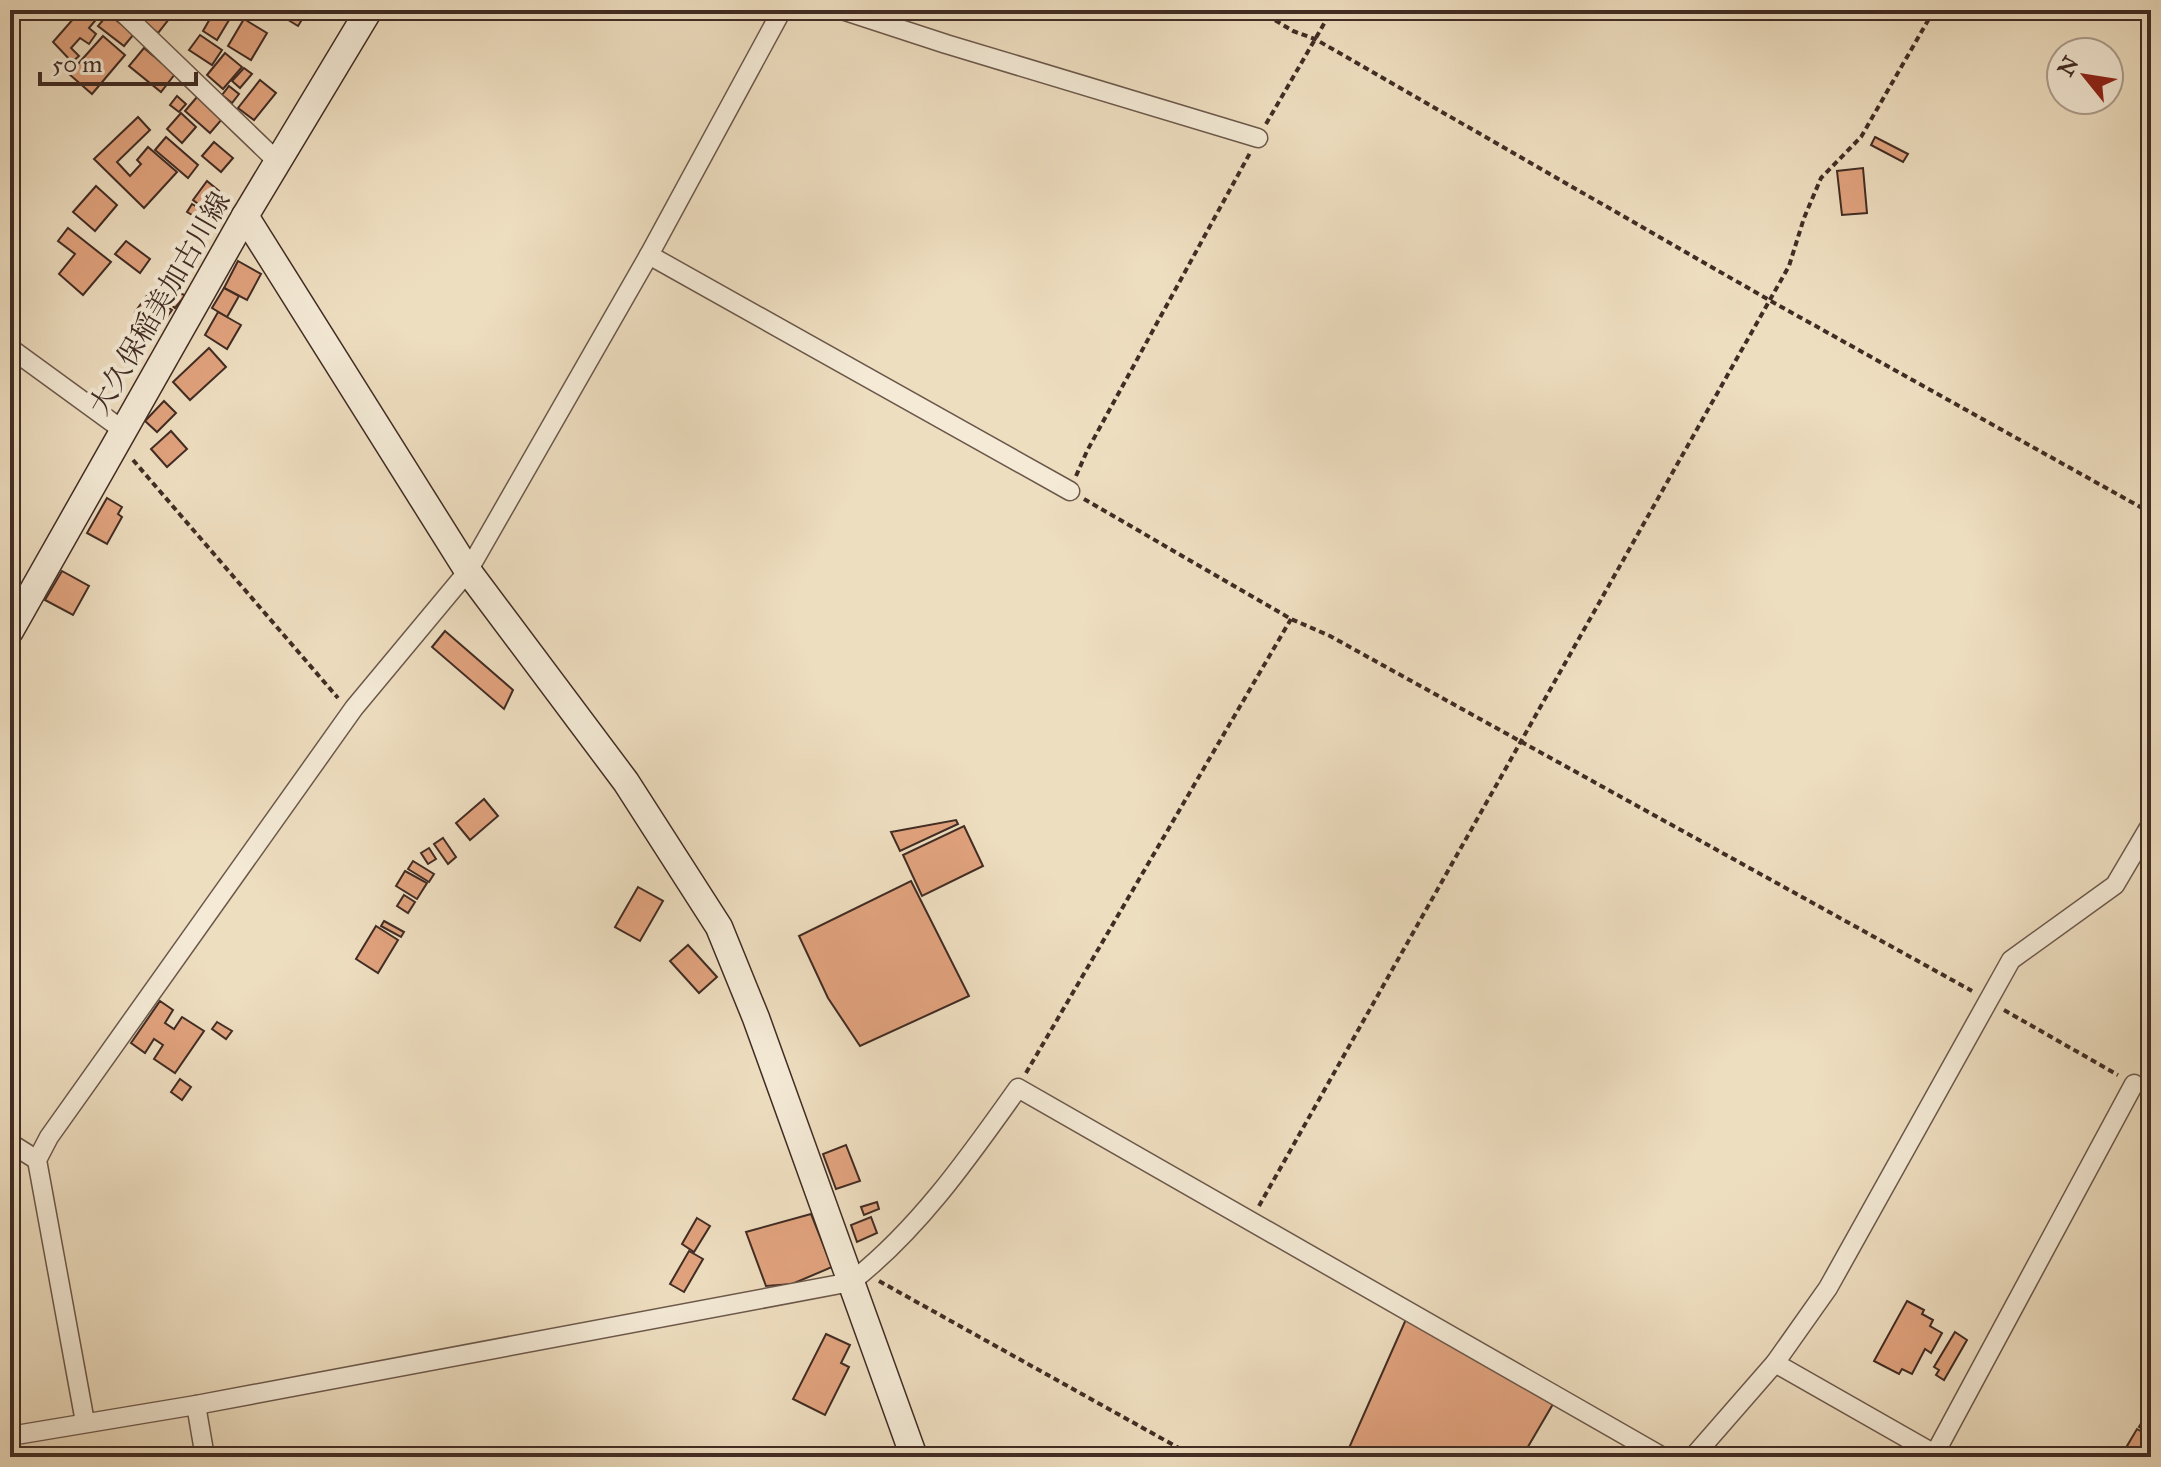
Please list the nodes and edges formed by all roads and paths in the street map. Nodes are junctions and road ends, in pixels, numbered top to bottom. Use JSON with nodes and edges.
{"nodes":[{"id":1,"x":120,"y":10,"type":"edge"},
{"id":2,"x":369,"y":10,"type":"edge"},
{"id":3,"x":782,"y":10,"type":"edge"},
{"id":4,"x":842,"y":10,"type":"edge"},
{"id":5,"x":1258,"y":10,"type":"edge"},
{"id":6,"x":1332,"y":10,"type":"edge"},
{"id":7,"x":1934,"y":10,"type":"edge"},
{"id":8,"x":1315,"y":39,"type":"junction"},
{"id":9,"x":1258,"y":138,"type":"junction"},
{"id":10,"x":278,"y":162,"type":"junction"},
{"id":11,"x":245,"y":216,"type":"junction"},
{"id":12,"x":649,"y":255,"type":"junction"},
{"id":13,"x":1769,"y":300,"type":"junction"},
{"id":14,"x":10,"y":348,"type":"edge"},
{"id":15,"x":119,"y":438,"type":"junction"},
{"id":16,"x":1070,"y":491,"type":"junction"},
{"id":17,"x":2151,"y":513,"type":"edge"},
{"id":18,"x":468,"y":571,"type":"junction"},
{"id":19,"x":1291,"y":619,"type":"junction"},
{"id":20,"x":10,"y":631,"type":"edge"},
{"id":21,"x":354,"y":708,"type":"junction"},
{"id":22,"x":1522,"y":743,"type":"junction"},
{"id":23,"x":2151,"y":824,"type":"edge"},
{"id":24,"x":1987,"y":1000,"type":"junction"},
{"id":25,"x":2134,"y":1084,"type":"joint"},
{"id":26,"x":1018,"y":1088,"type":"junction"},
{"id":27,"x":10,"y":1143,"type":"edge"},
{"id":28,"x":37,"y":1160,"type":"junction"},
{"id":29,"x":1250,"y":1222,"type":"junction"},
{"id":30,"x":857,"y":1277,"type":"junction"},
{"id":31,"x":1775,"y":1363,"type":"junction"},
{"id":32,"x":196,"y":1405,"type":"junction"},
{"id":33,"x":85,"y":1422,"type":"junction"},
{"id":34,"x":10,"y":1436,"type":"edge"},
{"id":35,"x":1936,"y":1456,"type":"edge"},
{"id":36,"x":205,"y":1457,"type":"edge"},
{"id":37,"x":914,"y":1457,"type":"edge"},
{"id":38,"x":1195,"y":1457,"type":"edge"},
{"id":39,"x":1663,"y":1457,"type":"edge"},
{"id":40,"x":1693,"y":1457,"type":"edge"}],
"edges":[{"from":1,"to":10,"type":"street"},
{"from":2,"to":10,"type":"street","name":"大久保稲美加古川線"},
{"from":3,"to":12,"type":"street"},
{"from":4,"to":9,"type":"street"},
{"from":5,"to":8,"type":"path"},
{"from":6,"to":8,"type":"path"},
{"from":7,"to":13,"type":"path"},
{"from":8,"to":9,"type":"path"},
{"from":8,"to":13,"type":"path"},
{"from":9,"to":16,"type":"path"},
{"from":10,"to":11,"type":"street","name":"大久保稲美加古川線"},
{"from":11,"to":15,"type":"street","name":"大久保稲美加古川線"},
{"from":11,"to":18,"type":"street"},
{"from":12,"to":16,"type":"street"},
{"from":12,"to":18,"type":"street"},
{"from":13,"to":17,"type":"path"},
{"from":13,"to":22,"type":"path"},
{"from":14,"to":15,"type":"street"},
{"from":15,"to":20,"type":"street","name":"大久保稲美加古川線"},
{"from":15,"to":21,"type":"path"},
{"from":16,"to":19,"type":"path"},
{"from":18,"to":21,"type":"street"},
{"from":18,"to":30,"type":"street"},
{"from":19,"to":22,"type":"path"},
{"from":19,"to":26,"type":"path"},
{"from":21,"to":28,"type":"street"},
{"from":22,"to":24,"type":"path"},
{"from":22,"to":29,"type":"path"},
{"from":23,"to":24,"type":"street"},
{"from":24,"to":25,"type":"path"},
{"from":24,"to":31,"type":"street"},
{"from":25,"to":35,"type":"street"},
{"from":26,"to":29,"type":"street"},
{"from":26,"to":30,"type":"street"},
{"from":27,"to":28,"type":"street"},
{"from":28,"to":33,"type":"street"},
{"from":29,"to":39,"type":"street"},
{"from":30,"to":32,"type":"street"},
{"from":30,"to":37,"type":"street"},
{"from":30,"to":38,"type":"path"},
{"from":31,"to":35,"type":"street"},
{"from":31,"to":40,"type":"street"},
{"from":32,"to":33,"type":"street"},
{"from":32,"to":36,"type":"street"},
{"from":33,"to":34,"type":"street"}]}
